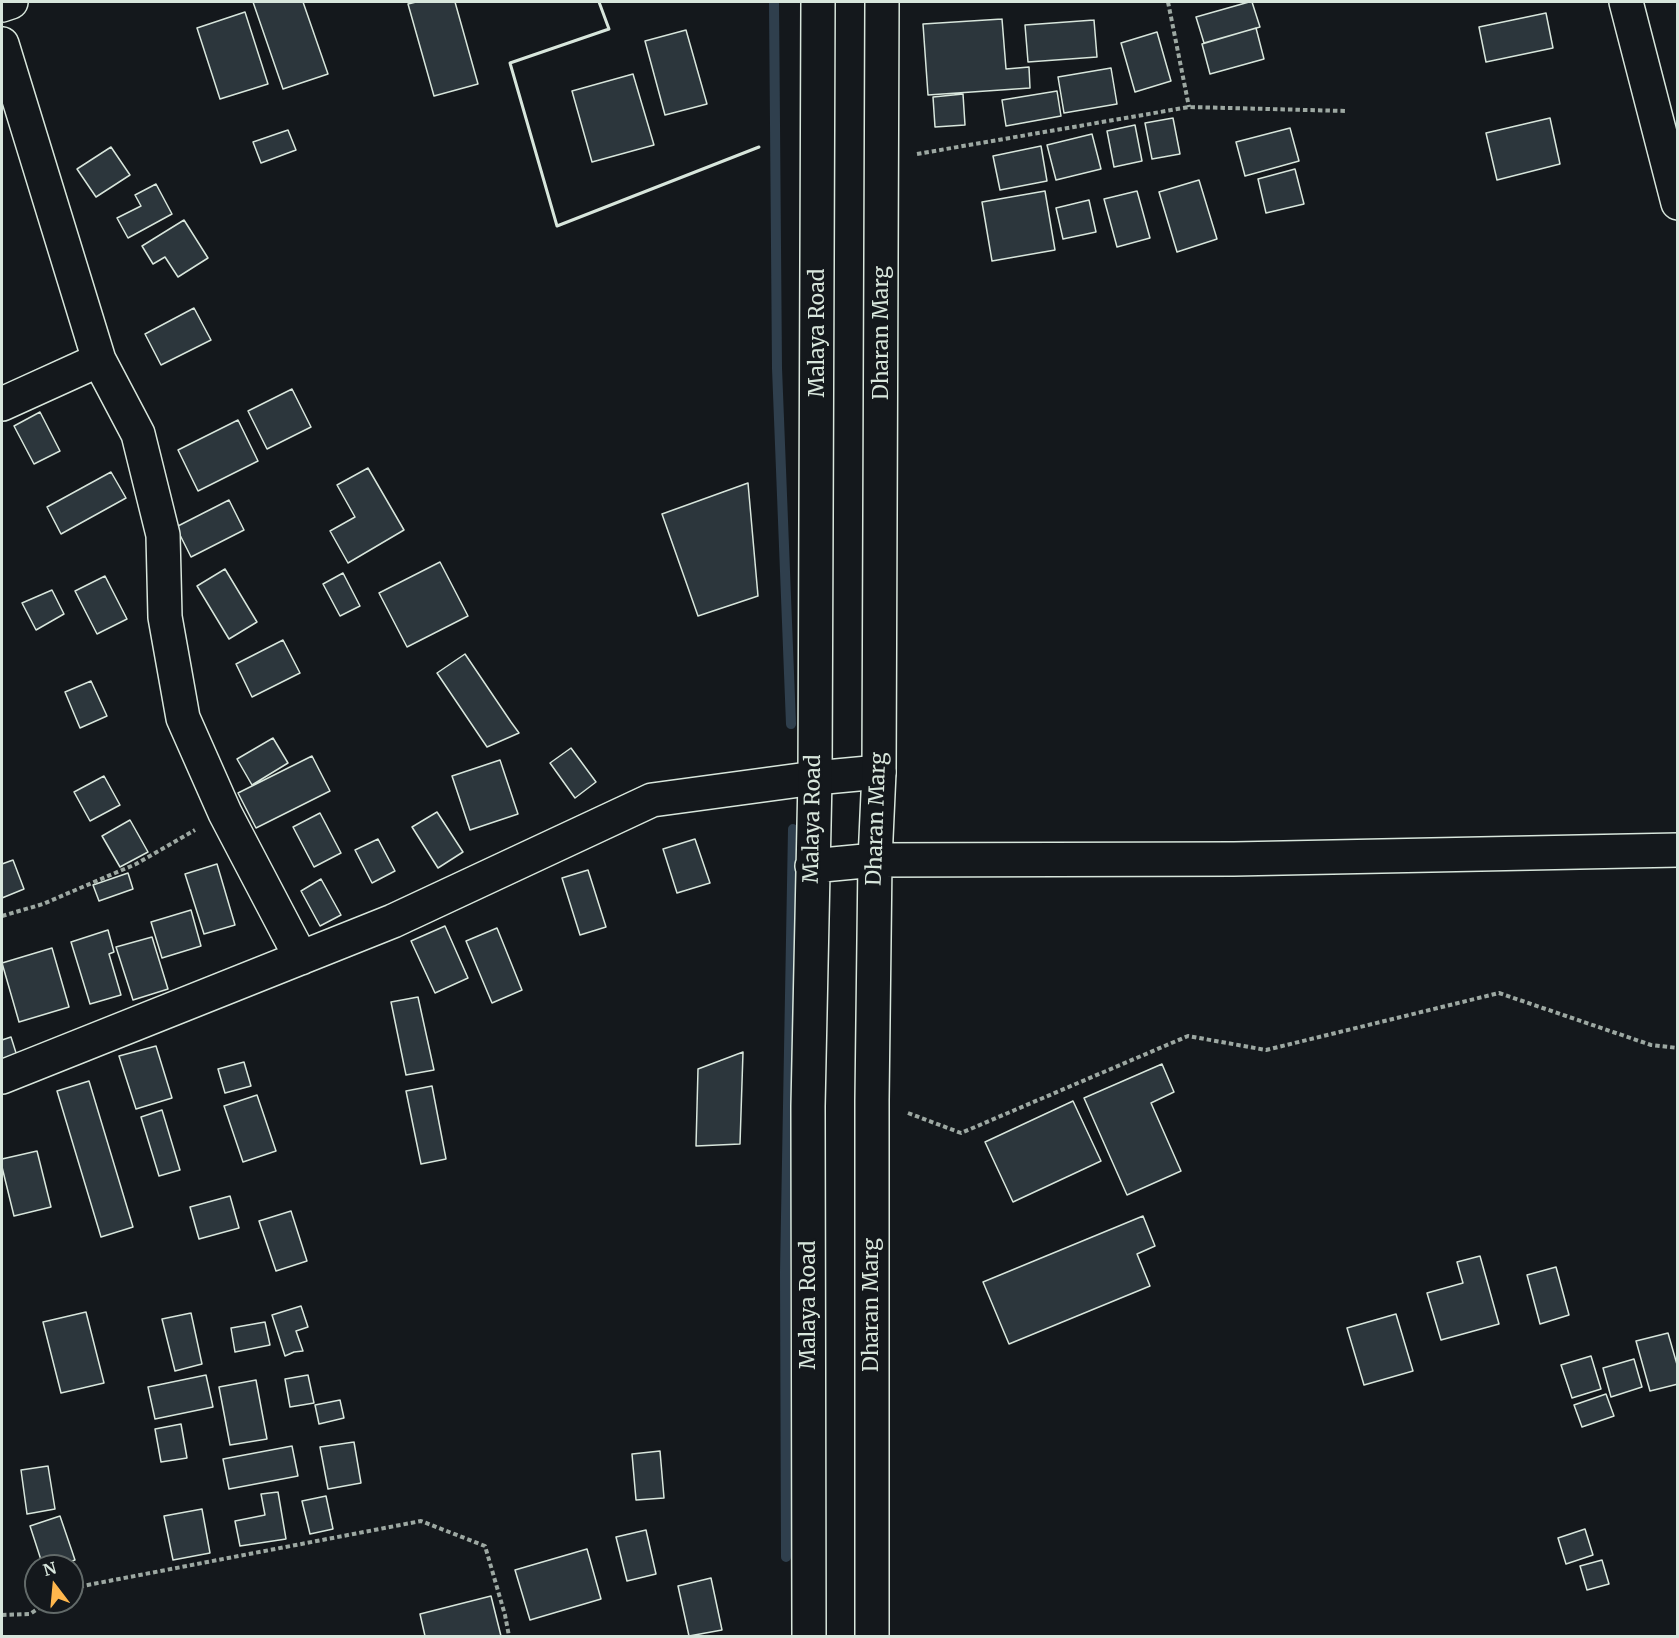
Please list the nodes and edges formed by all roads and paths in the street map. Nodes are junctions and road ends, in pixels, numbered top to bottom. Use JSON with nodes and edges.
{"nodes":[{"id":1,"x":11,"y":2,"type":"edge"},
{"id":2,"x":818,"y":2,"type":"edge"},
{"id":3,"x":882,"y":2,"type":"edge"},
{"id":4,"x":1168,"y":2,"type":"edge"},
{"id":5,"x":1626,"y":2,"type":"edge"},
{"id":6,"x":2,"y":4,"type":"edge"},
{"id":7,"x":2,"y":44,"type":"edge"},
{"id":8,"x":1189,"y":107,"type":"junction"},
{"id":9,"x":1347,"y":111,"type":"dead end"},
{"id":10,"x":882,"y":160,"type":"junction"},
{"id":11,"x":1677,"y":203,"type":"edge"},
{"id":12,"x":99,"y":360,"type":"junction"},
{"id":13,"x":2,"y":404,"type":"edge"},
{"id":14,"x":879,"y":772,"type":"junction"},
{"id":15,"x":815,"y":778,"type":"junction"},
{"id":16,"x":225,"y":813,"type":"junction"},
{"id":17,"x":1677,"y":850,"type":"edge"},
{"id":18,"x":875,"y":860,"type":"junction"},
{"id":19,"x":812,"y":866,"type":"junction"},
{"id":20,"x":2,"y":916,"type":"edge"},
{"id":21,"x":301,"y":958,"type":"junction"},
{"id":22,"x":1677,"y":1048,"type":"edge"},
{"id":23,"x":2,"y":1077,"type":"edge"},
{"id":24,"x":872,"y":1100,"type":"junction"},
{"id":25,"x":84,"y":1586,"type":"edge"},
{"id":26,"x":30,"y":1614,"type":"edge"},
{"id":27,"x":2,"y":1615,"type":"edge"},
{"id":28,"x":509,"y":1636,"type":"edge"},
{"id":29,"x":809,"y":1636,"type":"edge"},
{"id":30,"x":872,"y":1636,"type":"edge"}],
"edges":[{"from":1,"to":6,"type":"main road"},
{"from":2,"to":15,"type":"main road","name":"Malaya Road"},
{"from":3,"to":10,"type":"main road","name":"Dharan Marg"},
{"from":4,"to":8,"type":"path"},
{"from":5,"to":11,"type":"main road"},
{"from":7,"to":12,"type":"main road"},
{"from":8,"to":9,"type":"path"},
{"from":8,"to":10,"type":"path"},
{"from":10,"to":14,"type":"main road","name":"Dharan Marg"},
{"from":12,"to":13,"type":"main road"},
{"from":12,"to":16,"type":"main road"},
{"from":14,"to":15,"type":"main road"},
{"from":14,"to":18,"type":"main road","name":"Dharan Marg"},
{"from":15,"to":19,"type":"main road","name":"Malaya Road"},
{"from":15,"to":21,"type":"main road"},
{"from":16,"to":20,"type":"path"},
{"from":16,"to":21,"type":"main road"},
{"from":17,"to":18,"type":"main road"},
{"from":18,"to":19,"type":"main road"},
{"from":18,"to":24,"type":"main road","name":"Dharan Marg"},
{"from":19,"to":29,"type":"main road","name":"Malaya Road"},
{"from":21,"to":23,"type":"main road"},
{"from":22,"to":24,"type":"path"},
{"from":24,"to":30,"type":"main road","name":"Dharan Marg"},
{"from":25,"to":28,"type":"path"},
{"from":26,"to":27,"type":"path"}]}
